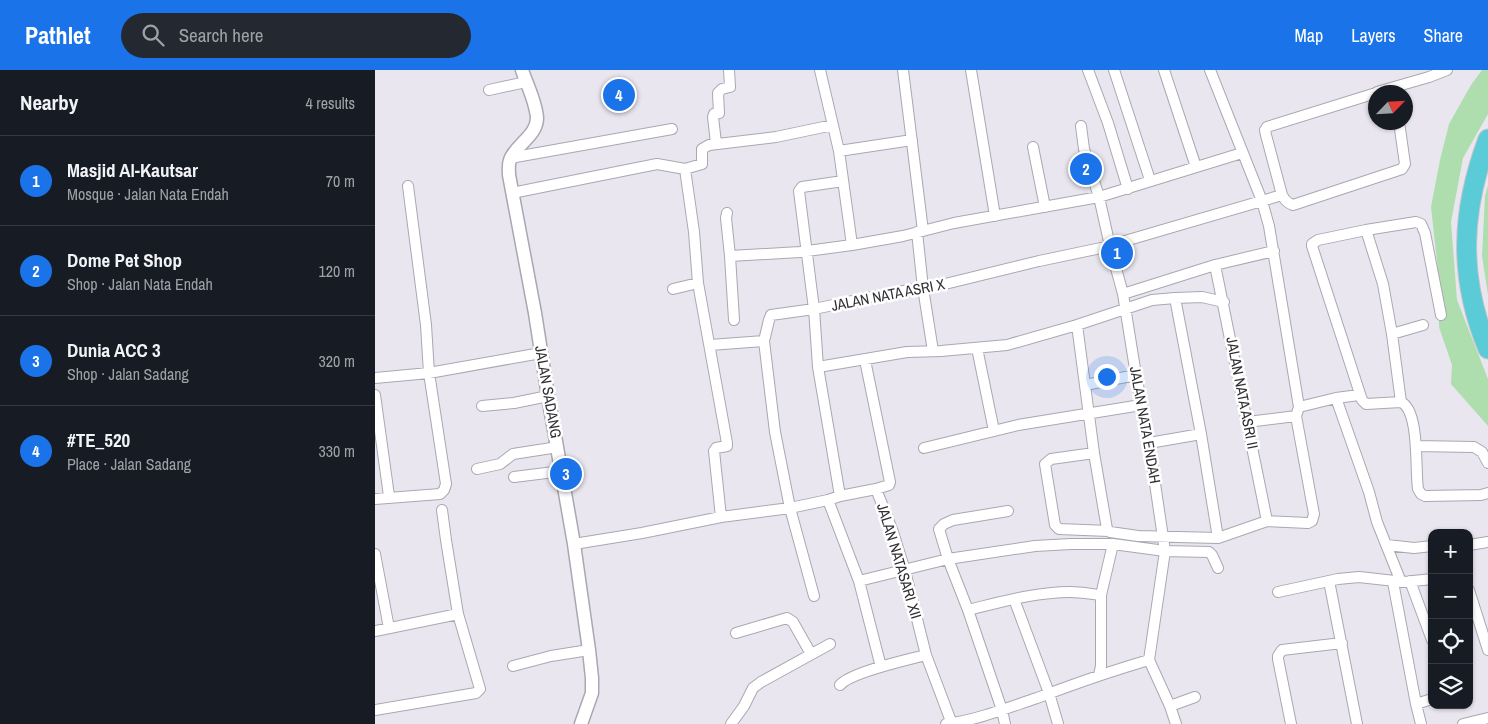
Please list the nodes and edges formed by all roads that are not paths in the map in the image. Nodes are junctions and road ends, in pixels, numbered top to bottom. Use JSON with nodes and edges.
{"nodes":[{"id":1,"x":729,"y":70,"type":"edge"},
{"id":2,"x":820,"y":70,"type":"edge"},
{"id":3,"x":903,"y":70,"type":"edge"},
{"id":4,"x":971,"y":70,"type":"edge"},
{"id":5,"x":1088,"y":70,"type":"edge"},
{"id":6,"x":1114,"y":70,"type":"edge"},
{"id":7,"x":1164,"y":70,"type":"edge"},
{"id":8,"x":1210,"y":70,"type":"edge"},
{"id":9,"x":1447,"y":70,"type":"edge"},
{"id":10,"x":524,"y":76,"type":"edge"},
{"id":11,"x":1407,"y":85,"type":"edge"},
{"id":12,"x":489,"y":90,"type":"dead end"},
{"id":13,"x":1368,"y":95,"type":"edge"},
{"id":14,"x":833,"y":125,"type":"junction"},
{"id":15,"x":1081,"y":126,"type":"dead end"},
{"id":16,"x":672,"y":129,"type":"dead end"},
{"id":17,"x":1400,"y":130,"type":"edge"},
{"id":18,"x":1488,"y":139,"type":"edge"},
{"id":19,"x":912,"y":140,"type":"junction"},
{"id":20,"x":716,"y":143,"type":"junction"},
{"id":21,"x":1033,"y":147,"type":"dead end"},
{"id":22,"x":839,"y":151,"type":"junction"},
{"id":23,"x":1242,"y":153,"type":"junction"},
{"id":24,"x":510,"y":158,"type":"junction"},
{"id":25,"x":1488,"y":158,"type":"edge"},
{"id":26,"x":1196,"y":167,"type":"junction"},
{"id":27,"x":685,"y":169,"type":"junction"},
{"id":28,"x":1150,"y":180,"type":"junction"},
{"id":29,"x":843,"y":181,"type":"junction"},
{"id":30,"x":407,"y":186,"type":"dead end"},
{"id":31,"x":1128,"y":189,"type":"junction"},
{"id":32,"x":512,"y":193,"type":"junction"},
{"id":33,"x":1282,"y":195,"type":"junction"},
{"id":34,"x":1099,"y":197,"type":"junction"},
{"id":35,"x":1262,"y":201,"type":"junction"},
{"id":36,"x":1045,"y":206,"type":"junction"},
{"id":37,"x":727,"y":212,"type":"dead end"},
{"id":38,"x":995,"y":216,"type":"junction"},
{"id":39,"x":1366,"y":230,"type":"junction"},
{"id":40,"x":920,"y":232,"type":"junction"},
{"id":41,"x":853,"y":245,"type":"junction"},
{"id":42,"x":1110,"y":246,"type":"junction"},
{"id":43,"x":1274,"y":251,"type":"junction"},
{"id":44,"x":807,"y":252,"type":"junction"},
{"id":45,"x":729,"y":256,"type":"junction"},
{"id":46,"x":1215,"y":264,"type":"junction"},
{"id":47,"x":698,"y":283,"type":"junction"},
{"id":48,"x":923,"y":288,"type":"junction"},
{"id":49,"x":673,"y":289,"type":"dead end"},
{"id":50,"x":1123,"y":294,"type":"junction"},
{"id":51,"x":1175,"y":298,"type":"junction"},
{"id":52,"x":1224,"y":302,"type":"junction"},
{"id":53,"x":1125,"y":309,"type":"junction"},
{"id":54,"x":814,"y":310,"type":"junction"},
{"id":55,"x":1441,"y":315,"type":"dead end"},
{"id":56,"x":734,"y":320,"type":"dead end"},
{"id":57,"x":1077,"y":325,"type":"junction"},
{"id":58,"x":1423,"y":325,"type":"dead end"},
{"id":59,"x":1488,"y":330,"type":"edge"},
{"id":60,"x":1392,"y":334,"type":"junction"},
{"id":61,"x":764,"y":341,"type":"junction"},
{"id":62,"x":710,"y":345,"type":"junction"},
{"id":63,"x":977,"y":348,"type":"junction"},
{"id":64,"x":1488,"y":350,"type":"edge"},
{"id":65,"x":933,"y":351,"type":"junction"},
{"id":66,"x":541,"y":353,"type":"junction"},
{"id":67,"x":865,"y":360,"type":"junction"},
{"id":68,"x":818,"y":367,"type":"junction"},
{"id":69,"x":429,"y":373,"type":"junction"},
{"id":70,"x":1136,"y":375,"type":"junction"},
{"id":71,"x":375,"y":378,"type":"edge"},
{"id":72,"x":1085,"y":385,"type":"junction"},
{"id":73,"x":375,"y":395,"type":"edge"},
{"id":74,"x":1359,"y":395,"type":"junction"},
{"id":75,"x":548,"y":396,"type":"junction"},
{"id":76,"x":1336,"y":398,"type":"junction"},
{"id":77,"x":1401,"y":402,"type":"junction"},
{"id":78,"x":1141,"y":405,"type":"junction"},
{"id":79,"x":482,"y":406,"type":"dead end"},
{"id":80,"x":1298,"y":411,"type":"junction"},
{"id":81,"x":1089,"y":414,"type":"junction"},
{"id":82,"x":1247,"y":422,"type":"junction"},
{"id":83,"x":993,"y":432,"type":"junction"},
{"id":84,"x":1201,"y":434,"type":"junction"},
{"id":85,"x":1149,"y":443,"type":"junction"},
{"id":86,"x":1417,"y":446,"type":"junction"},
{"id":87,"x":557,"y":447,"type":"junction"},
{"id":88,"x":924,"y":448,"type":"dead end"},
{"id":89,"x":1094,"y":453,"type":"junction"},
{"id":90,"x":1488,"y":464,"type":"edge"},
{"id":91,"x":477,"y":469,"type":"dead end"},
{"id":92,"x":562,"y":471,"type":"junction"},
{"id":93,"x":514,"y":477,"type":"dead end"},
{"id":94,"x":876,"y":489,"type":"junction"},
{"id":95,"x":1488,"y":493,"type":"edge"},
{"id":96,"x":389,"y":496,"type":"junction"},
{"id":97,"x":840,"y":496,"type":"junction"},
{"id":98,"x":375,"y":499,"type":"edge"},
{"id":99,"x":828,"y":500,"type":"junction"},
{"id":100,"x":790,"y":508,"type":"junction"},
{"id":101,"x":442,"y":510,"type":"dead end"},
{"id":102,"x":1008,"y":511,"type":"dead end"},
{"id":103,"x":721,"y":517,"type":"junction"},
{"id":104,"x":1267,"y":521,"type":"junction"},
{"id":105,"x":1109,"y":531,"type":"junction"},
{"id":106,"x":1218,"y":538,"type":"junction"},
{"id":107,"x":1488,"y":542,"type":"edge"},
{"id":108,"x":1164,"y":543,"type":"junction"},
{"id":109,"x":574,"y":544,"type":"junction"},
{"id":110,"x":1113,"y":544,"type":"junction"},
{"id":111,"x":1473,"y":544,"type":"edge"},
{"id":112,"x":1387,"y":545,"type":"junction"},
{"id":113,"x":1428,"y":546,"type":"edge"},
{"id":114,"x":375,"y":554,"type":"edge"},
{"id":115,"x":948,"y":559,"type":"junction"},
{"id":116,"x":1218,"y":568,"type":"dead end"},
{"id":117,"x":905,"y":571,"type":"junction"},
{"id":118,"x":1428,"y":579,"type":"edge"},
{"id":119,"x":1329,"y":580,"type":"junction"},
{"id":120,"x":859,"y":581,"type":"junction"},
{"id":121,"x":1401,"y":582,"type":"junction"},
{"id":122,"x":1278,"y":592,"type":"dead end"},
{"id":123,"x":1101,"y":595,"type":"junction"},
{"id":124,"x":815,"y":596,"type":"dead end"},
{"id":125,"x":1014,"y":599,"type":"junction"},
{"id":126,"x":1473,"y":603,"type":"edge"},
{"id":127,"x":968,"y":610,"type":"junction"},
{"id":128,"x":458,"y":614,"type":"junction"},
{"id":129,"x":389,"y":628,"type":"junction"},
{"id":130,"x":375,"y":631,"type":"edge"},
{"id":131,"x":736,"y":633,"type":"dead end"},
{"id":132,"x":1428,"y":633,"type":"edge"},
{"id":133,"x":830,"y":644,"type":"dead end"},
{"id":134,"x":1342,"y":644,"type":"junction"},
{"id":135,"x":589,"y":650,"type":"junction"},
{"id":136,"x":1488,"y":650,"type":"edge"},
{"id":137,"x":811,"y":654,"type":"junction"},
{"id":138,"x":926,"y":655,"type":"junction"},
{"id":139,"x":1149,"y":660,"type":"junction"},
{"id":140,"x":513,"y":666,"type":"dead end"},
{"id":141,"x":881,"y":667,"type":"junction"},
{"id":142,"x":1099,"y":675,"type":"junction"},
{"id":143,"x":840,"y":685,"type":"dead end"},
{"id":144,"x":1049,"y":693,"type":"junction"},
{"id":145,"x":1195,"y":697,"type":"dead end"},
{"id":146,"x":1428,"y":700,"type":"edge"},
{"id":147,"x":1416,"y":704,"type":"junction"},
{"id":148,"x":1170,"y":706,"type":"junction"},
{"id":149,"x":375,"y":710,"type":"edge"},
{"id":150,"x":1002,"y":710,"type":"junction"},
{"id":151,"x":1488,"y":718,"type":"edge"},
{"id":152,"x":581,"y":724,"type":"edge"},
{"id":153,"x":731,"y":724,"type":"edge"},
{"id":154,"x":950,"y":724,"type":"edge"},
{"id":155,"x":1005,"y":724,"type":"edge"},
{"id":156,"x":1058,"y":724,"type":"edge"},
{"id":157,"x":1175,"y":724,"type":"edge"},
{"id":158,"x":1291,"y":724,"type":"edge"},
{"id":159,"x":1357,"y":724,"type":"edge"},
{"id":160,"x":1421,"y":724,"type":"edge"},
{"id":161,"x":1463,"y":724,"type":"edge"}],
"edges":[{"from":1,"to":20,"type":"street"},
{"from":2,"to":14,"type":"street"},
{"from":3,"to":19,"type":"street"},
{"from":4,"to":38,"type":"street"},
{"from":5,"to":31,"type":"street"},
{"from":6,"to":28,"type":"street"},
{"from":7,"to":26,"type":"street"},
{"from":8,"to":23,"type":"street"},
{"from":9,"to":11,"type":"street"},
{"from":10,"to":12,"type":"street"},
{"from":10,"to":24,"type":"street"},
{"from":13,"to":33,"type":"street"},
{"from":14,"to":20,"type":"street"},
{"from":14,"to":22,"type":"street"},
{"from":15,"to":34,"type":"street","name":"JALAN NATA ENDAH"},
{"from":16,"to":24,"type":"street"},
{"from":17,"to":33,"type":"street"},
{"from":18,"to":64,"type":"highway"},
{"from":19,"to":22,"type":"street"},
{"from":19,"to":40,"type":"street"},
{"from":20,"to":27,"type":"street"},
{"from":21,"to":36,"type":"street"},
{"from":22,"to":29,"type":"street"},
{"from":23,"to":26,"type":"street"},
{"from":23,"to":35,"type":"street"},
{"from":24,"to":32,"type":"street","name":"JALAN SADANG"},
{"from":25,"to":59,"type":"highway"},
{"from":26,"to":28,"type":"street"},
{"from":27,"to":32,"type":"street"},
{"from":27,"to":47,"type":"street"},
{"from":28,"to":31,"type":"street"},
{"from":29,"to":41,"type":"street"},
{"from":29,"to":44,"type":"street"},
{"from":30,"to":69,"type":"street"},
{"from":31,"to":34,"type":"street"},
{"from":32,"to":66,"type":"street","name":"JALAN SADANG"},
{"from":33,"to":35,"type":"street","name":"JALAN NATA ASRI X"},
{"from":34,"to":36,"type":"street"},
{"from":34,"to":42,"type":"street","name":"JALAN NATA ENDAH"},
{"from":35,"to":42,"type":"street","name":"JALAN NATA ASRI X"},
{"from":35,"to":43,"type":"street"},
{"from":36,"to":38,"type":"street"},
{"from":37,"to":45,"type":"street"},
{"from":38,"to":40,"type":"street"},
{"from":39,"to":55,"type":"street"},
{"from":39,"to":60,"type":"street"},
{"from":39,"to":74,"type":"street"},
{"from":40,"to":41,"type":"street"},
{"from":40,"to":48,"type":"street"},
{"from":41,"to":44,"type":"street"},
{"from":42,"to":48,"type":"street","name":"JALAN NATA ASRI X"},
{"from":42,"to":50,"type":"street","name":"JALAN NATA ENDAH"},
{"from":43,"to":46,"type":"street"},
{"from":43,"to":80,"type":"street"},
{"from":44,"to":45,"type":"street"},
{"from":44,"to":54,"type":"street"},
{"from":45,"to":56,"type":"street"},
{"from":46,"to":50,"type":"street"},
{"from":46,"to":52,"type":"street","name":"JALAN NATA ASRI II"},
{"from":47,"to":49,"type":"street"},
{"from":47,"to":62,"type":"street"},
{"from":48,"to":54,"type":"street","name":"JALAN NATA ASRI X"},
{"from":48,"to":65,"type":"street"},
{"from":50,"to":53,"type":"street","name":"JALAN NATA ENDAH"},
{"from":51,"to":52,"type":"street"},
{"from":51,"to":53,"type":"street"},
{"from":51,"to":84,"type":"street"},
{"from":52,"to":82,"type":"street","name":"JALAN NATA ASRI II"},
{"from":53,"to":57,"type":"street"},
{"from":53,"to":70,"type":"street","name":"JALAN NATA ENDAH"},
{"from":54,"to":61,"type":"street","name":"JALAN NATA ASRI X"},
{"from":54,"to":68,"type":"street"},
{"from":57,"to":63,"type":"street"},
{"from":57,"to":72,"type":"street"},
{"from":58,"to":60,"type":"street"},
{"from":60,"to":77,"type":"street"},
{"from":61,"to":62,"type":"street"},
{"from":61,"to":100,"type":"street","name":"JALAN NATA ASRI X"},
{"from":62,"to":103,"type":"street"},
{"from":63,"to":65,"type":"street"},
{"from":63,"to":83,"type":"street"},
{"from":65,"to":67,"type":"street"},
{"from":66,"to":69,"type":"street"},
{"from":66,"to":75,"type":"street","name":"JALAN SADANG"},
{"from":67,"to":68,"type":"street"},
{"from":67,"to":94,"type":"street","name":"JALAN NATASARI XII"},
{"from":68,"to":97,"type":"street"},
{"from":69,"to":71,"type":"street"},
{"from":69,"to":96,"type":"street"},
{"from":70,"to":72,"type":"street"},
{"from":70,"to":78,"type":"street","name":"JALAN NATA ENDAH"},
{"from":72,"to":81,"type":"street"},
{"from":73,"to":96,"type":"street"},
{"from":74,"to":76,"type":"street"},
{"from":74,"to":77,"type":"street"},
{"from":75,"to":79,"type":"street"},
{"from":75,"to":87,"type":"street","name":"JALAN SADANG"},
{"from":76,"to":80,"type":"street"},
{"from":76,"to":112,"type":"street"},
{"from":77,"to":86,"type":"street"},
{"from":78,"to":81,"type":"street"},
{"from":78,"to":85,"type":"street","name":"JALAN NATA ENDAH"},
{"from":80,"to":82,"type":"street"},
{"from":80,"to":104,"type":"street"},
{"from":81,"to":83,"type":"street"},
{"from":81,"to":89,"type":"street"},
{"from":82,"to":104,"type":"street","name":"JALAN NATA ASRI II"},
{"from":83,"to":88,"type":"street"},
{"from":84,"to":85,"type":"street"},
{"from":84,"to":106,"type":"street"},
{"from":85,"to":108,"type":"street","name":"JALAN NATA ENDAH"},
{"from":86,"to":90,"type":"street"},
{"from":86,"to":95,"type":"street"},
{"from":87,"to":91,"type":"street"},
{"from":87,"to":92,"type":"street","name":"JALAN SADANG"},
{"from":89,"to":105,"type":"street"},
{"from":89,"to":105,"type":"street"},
{"from":92,"to":93,"type":"street"},
{"from":92,"to":109,"type":"street","name":"JALAN SADANG"},
{"from":94,"to":97,"type":"street"},
{"from":94,"to":117,"type":"street","name":"JALAN NATASARI XII"},
{"from":96,"to":98,"type":"street"},
{"from":97,"to":99,"type":"street"},
{"from":99,"to":100,"type":"street"},
{"from":99,"to":120,"type":"street"},
{"from":100,"to":103,"type":"street"},
{"from":100,"to":124,"type":"street","name":"JALAN NATA ASRI X"},
{"from":101,"to":128,"type":"street"},
{"from":102,"to":115,"type":"street"},
{"from":103,"to":109,"type":"street"},
{"from":104,"to":106,"type":"street"},
{"from":105,"to":108,"type":"street"},
{"from":106,"to":108,"type":"street"},
{"from":107,"to":111,"type":"street"},
{"from":108,"to":110,"type":"street"},
{"from":108,"to":116,"type":"street"},
{"from":108,"to":139,"type":"street","name":"JALAN NATA ENDAH"},
{"from":109,"to":135,"type":"street","name":"JALAN SADANG"},
{"from":110,"to":115,"type":"street"},
{"from":110,"to":123,"type":"street"},
{"from":112,"to":113,"type":"street"},
{"from":112,"to":121,"type":"street"},
{"from":114,"to":129,"type":"street"},
{"from":115,"to":117,"type":"street"},
{"from":115,"to":127,"type":"street"},
{"from":117,"to":120,"type":"street"},
{"from":117,"to":138,"type":"street","name":"JALAN NATASARI XII"},
{"from":118,"to":121,"type":"street"},
{"from":119,"to":121,"type":"street"},
{"from":119,"to":122,"type":"street"},
{"from":119,"to":134,"type":"street"},
{"from":120,"to":141,"type":"street"},
{"from":121,"to":132,"type":"street"},
{"from":121,"to":147,"type":"street"},
{"from":123,"to":125,"type":"street"},
{"from":123,"to":142,"type":"street"},
{"from":125,"to":127,"type":"street"},
{"from":125,"to":144,"type":"street"},
{"from":126,"to":136,"type":"street"},
{"from":127,"to":150,"type":"street"},
{"from":128,"to":129,"type":"street"},
{"from":128,"to":149,"type":"street"},
{"from":129,"to":130,"type":"street"},
{"from":131,"to":137,"type":"street"},
{"from":133,"to":137,"type":"street"},
{"from":134,"to":158,"type":"street"},
{"from":134,"to":159,"type":"street"},
{"from":135,"to":140,"type":"street"},
{"from":135,"to":152,"type":"street","name":"JALAN SADANG"},
{"from":137,"to":153,"type":"street"},
{"from":138,"to":141,"type":"street"},
{"from":138,"to":154,"type":"street","name":"JALAN NATASARI XII"},
{"from":139,"to":142,"type":"street"},
{"from":139,"to":148,"type":"street"},
{"from":141,"to":143,"type":"street"},
{"from":142,"to":144,"type":"street"},
{"from":144,"to":150,"type":"street"},
{"from":144,"to":156,"type":"street"},
{"from":145,"to":148,"type":"street"},
{"from":146,"to":147,"type":"street"},
{"from":147,"to":160,"type":"street"},
{"from":148,"to":157,"type":"street"},
{"from":150,"to":154,"type":"street"},
{"from":150,"to":155,"type":"street"},
{"from":151,"to":161,"type":"street"}]}
